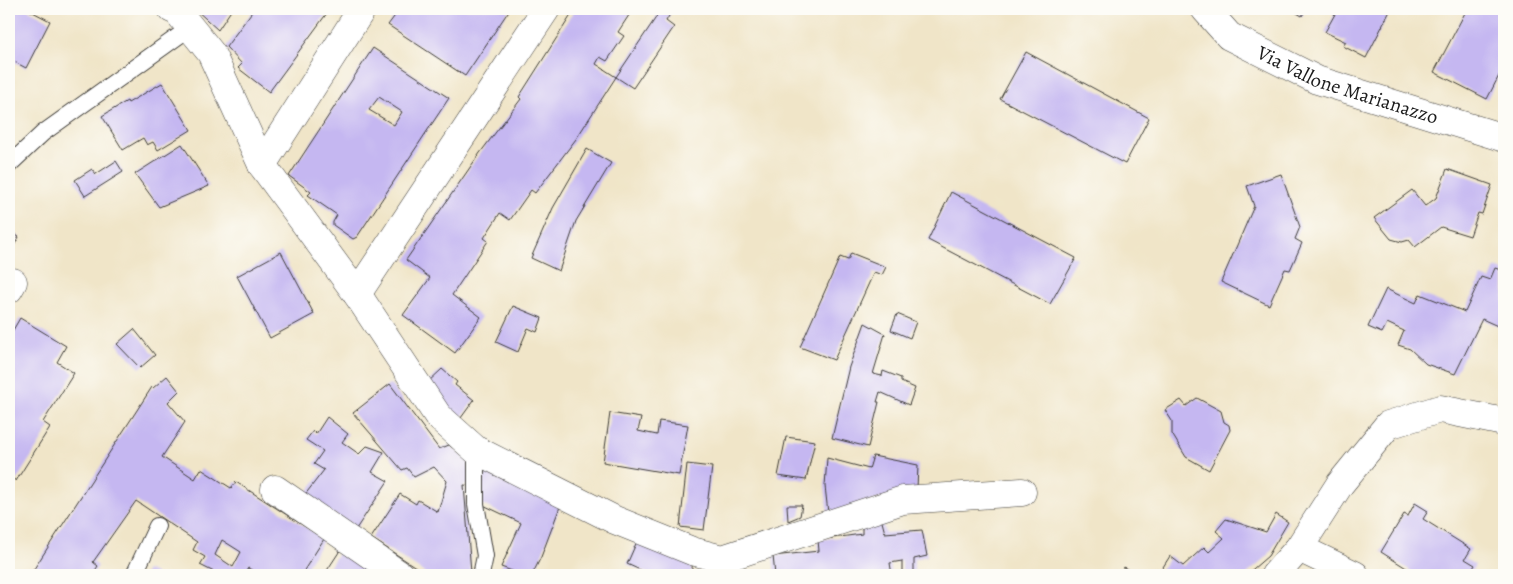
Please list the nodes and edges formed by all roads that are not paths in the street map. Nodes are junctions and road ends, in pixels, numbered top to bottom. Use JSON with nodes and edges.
{"nodes":[{"id":1,"x":362,"y":9,"type":"edge"},
{"id":2,"x":546,"y":9,"type":"edge"},
{"id":3,"x":1205,"y":9,"type":"edge"},
{"id":4,"x":181,"y":18,"type":"edge"},
{"id":5,"x":1504,"y":138,"type":"edge"},
{"id":6,"x":9,"y":165,"type":"edge"},
{"id":7,"x":262,"y":165,"type":"junction"},
{"id":8,"x":357,"y":294,"type":"junction"},
{"id":9,"x":1504,"y":422,"type":"edge"},
{"id":10,"x":476,"y":450,"type":"junction"},
{"id":11,"x":275,"y":488,"type":"dead end"},
{"id":12,"x":1022,"y":492,"type":"dead end"},
{"id":13,"x":157,"y":526,"type":"dead end"},
{"id":14,"x":1299,"y":548,"type":"junction"},
{"id":15,"x":718,"y":567,"type":"edge"},
{"id":16,"x":134,"y":575,"type":"edge"},
{"id":17,"x":400,"y":575,"type":"edge"},
{"id":18,"x":481,"y":575,"type":"edge"},
{"id":19,"x":1275,"y":575,"type":"edge"},
{"id":20,"x":1355,"y":575,"type":"edge"}],
"edges":[{"from":1,"to":7,"type":"street"},
{"from":2,"to":8,"type":"street"},
{"from":3,"to":5,"type":"street","name":"Via Vallone Marianazzo"},
{"from":4,"to":6,"type":"lane"},
{"from":4,"to":7,"type":"street"},
{"from":7,"to":8,"type":"street"},
{"from":8,"to":10,"type":"street"},
{"from":9,"to":14,"type":"street"},
{"from":10,"to":15,"type":"street"},
{"from":10,"to":18,"type":"lane"},
{"from":11,"to":17,"type":"street"},
{"from":12,"to":15,"type":"street"},
{"from":13,"to":16,"type":"lane"},
{"from":14,"to":19,"type":"street"},
{"from":14,"to":20,"type":"street"}]}
